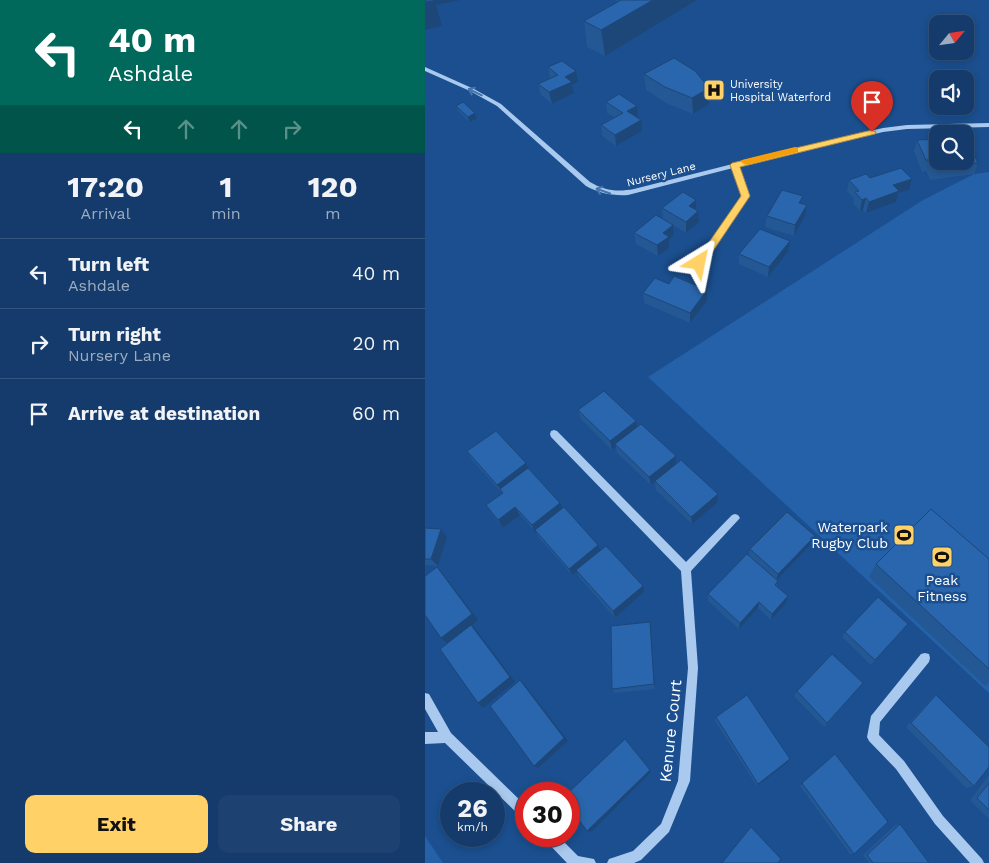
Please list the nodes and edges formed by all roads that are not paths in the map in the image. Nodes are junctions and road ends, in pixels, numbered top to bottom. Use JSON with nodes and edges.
{"nodes":[{"id":1,"x":425,"y":69,"type":"edge"},
{"id":2,"x":989,"y":125,"type":"edge"},
{"id":3,"x":907,"y":127,"type":"joint"},
{"id":4,"x":735,"y":165,"type":"junction"},
{"id":5,"x":699,"y":263,"type":"dead end"},
{"id":6,"x":554,"y":434,"type":"dead end"},
{"id":7,"x":735,"y":518,"type":"dead end"},
{"id":8,"x":686,"y":569,"type":"junction"},
{"id":9,"x":925,"y":658,"type":"dead end"},
{"id":10,"x":425,"y":698,"type":"edge"},
{"id":11,"x":425,"y":738,"type":"edge"},
{"id":12,"x":447,"y":738,"type":"junction"},
{"id":13,"x":515,"y":803,"type":"edge"},
{"id":14,"x":560,"y":847,"type":"edge"},
{"id":15,"x":574,"y":862,"type":"edge"},
{"id":16,"x":590,"y":863,"type":"edge"},
{"id":17,"x":613,"y":863,"type":"edge"},
{"id":18,"x":978,"y":863,"type":"edge"}],
"edges":[{"from":4,"to":1,"type":"street","name":"Nursery Lane","one_way":true},
{"from":2,"to":3,"type":"street"},
{"from":3,"to":4,"type":"street","name":"Nursery Lane"},
{"from":4,"to":5,"type":"street"},
{"from":6,"to":8,"type":"street"},
{"from":7,"to":8,"type":"street"},
{"from":8,"to":17,"type":"street","name":"Kenure Court"},
{"from":9,"to":18,"type":"street"},
{"from":10,"to":12,"type":"street"},
{"from":11,"to":12,"type":"street"},
{"from":12,"to":13,"type":"street"},
{"from":14,"to":15,"type":"street"},
{"from":15,"to":16,"type":"street"}]}
